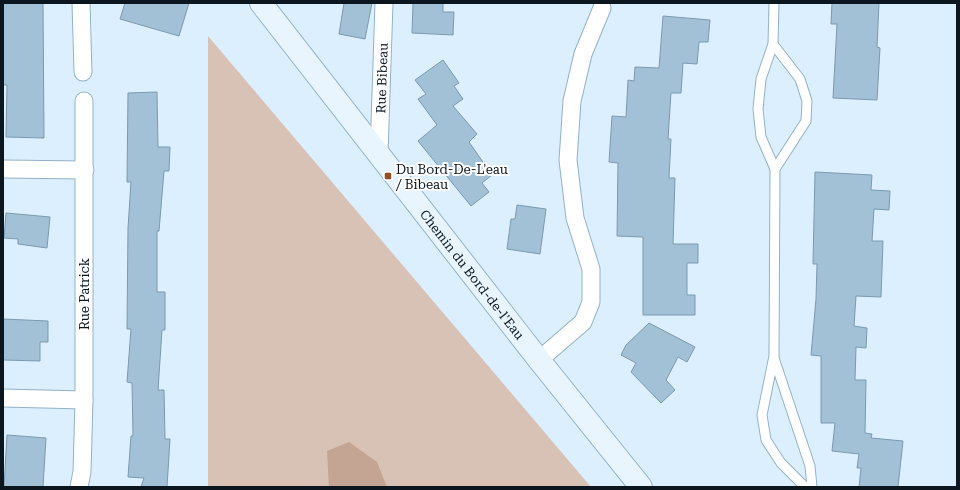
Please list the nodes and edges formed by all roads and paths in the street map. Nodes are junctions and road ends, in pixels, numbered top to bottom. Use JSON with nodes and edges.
{"nodes":[{"id":1,"x":81,"y":3,"type":"edge"},
{"id":2,"x":261,"y":3,"type":"edge"},
{"id":3,"x":384,"y":3,"type":"edge"},
{"id":4,"x":774,"y":3,"type":"edge"},
{"id":5,"x":602,"y":8,"type":"dead end"},
{"id":6,"x":773,"y":44,"type":"junction"},
{"id":7,"x":83,"y":72,"type":"dead end"},
{"id":8,"x":84,"y":101,"type":"dead end"},
{"id":9,"x":379,"y":154,"type":"junction"},
{"id":10,"x":3,"y":168,"type":"edge"},
{"id":11,"x":775,"y":169,"type":"junction"},
{"id":12,"x":85,"y":170,"type":"junction"},
{"id":13,"x":774,"y":356,"type":"junction"},
{"id":14,"x":539,"y":360,"type":"junction"},
{"id":15,"x":3,"y":398,"type":"edge"},
{"id":16,"x":84,"y":400,"type":"junction"},
{"id":17,"x":79,"y":487,"type":"edge"},
{"id":18,"x":641,"y":487,"type":"edge"},
{"id":19,"x":806,"y":487,"type":"edge"},
{"id":20,"x":812,"y":487,"type":"edge"}],
"edges":[{"from":1,"to":7,"type":"street"},
{"from":2,"to":9,"type":"street","name":"Chemin du Bord-de-l'Eau"},
{"from":3,"to":9,"type":"street","name":"Rue Bibeau"},
{"from":4,"to":6,"type":"lane"},
{"from":5,"to":14,"type":"street"},
{"from":6,"to":11,"type":"lane"},
{"from":6,"to":11,"type":"lane"},
{"from":8,"to":12,"type":"street","name":"Rue Patrick"},
{"from":9,"to":14,"type":"street","name":"Chemin du Bord-de-l'Eau"},
{"from":10,"to":12,"type":"street"},
{"from":11,"to":13,"type":"lane"},
{"from":12,"to":16,"type":"street","name":"Rue Patrick"},
{"from":13,"to":19,"type":"lane"},
{"from":13,"to":20,"type":"lane"},
{"from":14,"to":18,"type":"street","name":"Chemin du Bord-de-l'Eau"},
{"from":15,"to":16,"type":"street"},
{"from":16,"to":17,"type":"street","name":"Rue Patrick"}]}
